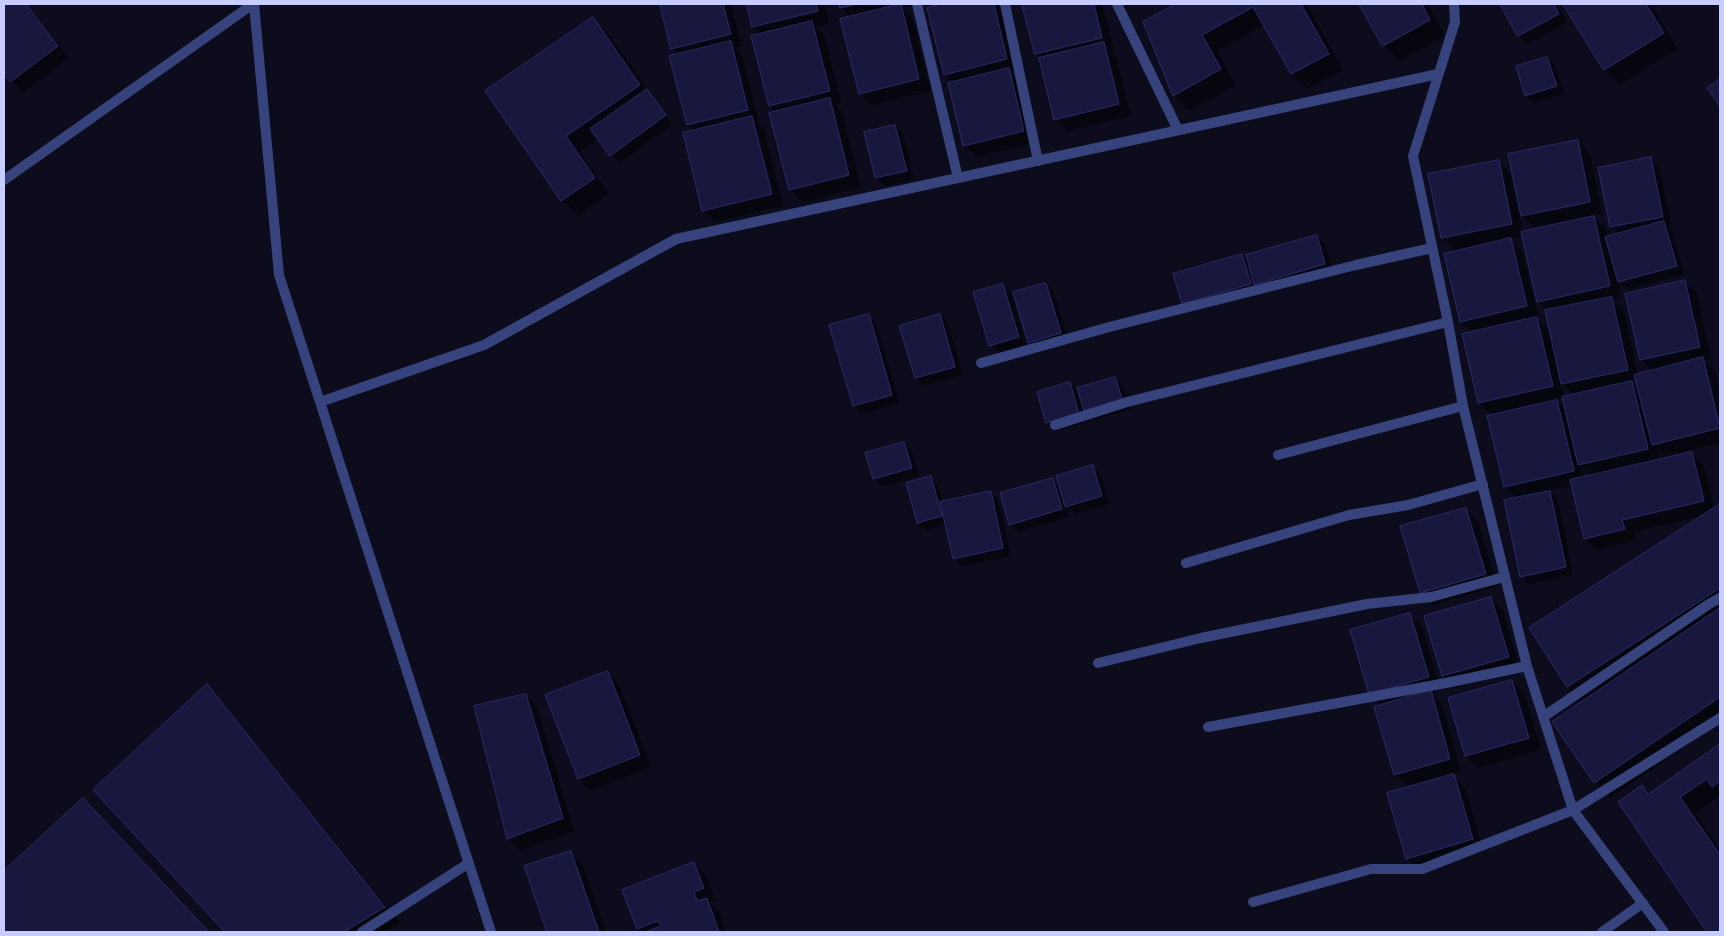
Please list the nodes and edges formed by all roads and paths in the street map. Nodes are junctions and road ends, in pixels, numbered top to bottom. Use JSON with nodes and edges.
{"nodes":[{"id":1,"x":253,"y":4,"type":"edge"},
{"id":2,"x":917,"y":4,"type":"edge"},
{"id":3,"x":1005,"y":4,"type":"edge"},
{"id":4,"x":1117,"y":4,"type":"edge"},
{"id":5,"x":1454,"y":4,"type":"edge"},
{"id":6,"x":1438,"y":74,"type":"junction"},
{"id":7,"x":1178,"y":130,"type":"junction"},
{"id":8,"x":1038,"y":161,"type":"junction"},
{"id":9,"x":958,"y":178,"type":"junction"},
{"id":10,"x":4,"y":180,"type":"edge"},
{"id":11,"x":1432,"y":248,"type":"junction"},
{"id":12,"x":1448,"y":322,"type":"junction"},
{"id":13,"x":981,"y":363,"type":"dead end"},
{"id":14,"x":320,"y":402,"type":"junction"},
{"id":15,"x":1463,"y":406,"type":"junction"},
{"id":16,"x":1055,"y":425,"type":"dead end"},
{"id":17,"x":1278,"y":455,"type":"dead end"},
{"id":18,"x":1483,"y":484,"type":"junction"},
{"id":19,"x":1186,"y":563,"type":"dead end"},
{"id":20,"x":1504,"y":576,"type":"junction"},
{"id":21,"x":1720,"y":598,"type":"edge"},
{"id":22,"x":1098,"y":663,"type":"dead end"},
{"id":23,"x":1528,"y":666,"type":"junction"},
{"id":24,"x":1543,"y":718,"type":"junction"},
{"id":25,"x":1720,"y":718,"type":"edge"},
{"id":26,"x":1208,"y":728,"type":"dead end"},
{"id":27,"x":1573,"y":810,"type":"junction"},
{"id":28,"x":469,"y":863,"type":"junction"},
{"id":29,"x":1253,"y":902,"type":"dead end"},
{"id":30,"x":1643,"y":903,"type":"junction"},
{"id":31,"x":362,"y":932,"type":"edge"},
{"id":32,"x":491,"y":932,"type":"edge"},
{"id":33,"x":1602,"y":932,"type":"edge"},
{"id":34,"x":1664,"y":932,"type":"edge"}],
"edges":[{"from":1,"to":10,"type":"street"},
{"from":1,"to":14,"type":"street"},
{"from":2,"to":9,"type":"street"},
{"from":3,"to":8,"type":"street"},
{"from":4,"to":7,"type":"street"},
{"from":5,"to":6,"type":"street"},
{"from":6,"to":7,"type":"street"},
{"from":6,"to":11,"type":"street"},
{"from":7,"to":8,"type":"street"},
{"from":8,"to":9,"type":"street"},
{"from":9,"to":14,"type":"street"},
{"from":11,"to":12,"type":"street"},
{"from":11,"to":13,"type":"street"},
{"from":12,"to":15,"type":"street"},
{"from":12,"to":16,"type":"street"},
{"from":14,"to":28,"type":"street"},
{"from":15,"to":17,"type":"street"},
{"from":15,"to":18,"type":"street"},
{"from":18,"to":19,"type":"street"},
{"from":18,"to":20,"type":"street"},
{"from":20,"to":22,"type":"street"},
{"from":20,"to":23,"type":"street"},
{"from":21,"to":24,"type":"street"},
{"from":23,"to":24,"type":"street"},
{"from":23,"to":26,"type":"street"},
{"from":24,"to":27,"type":"street"},
{"from":25,"to":27,"type":"street"},
{"from":27,"to":29,"type":"street"},
{"from":27,"to":30,"type":"street"},
{"from":28,"to":31,"type":"street"},
{"from":28,"to":32,"type":"street"},
{"from":30,"to":33,"type":"street"},
{"from":30,"to":34,"type":"street"}]}
